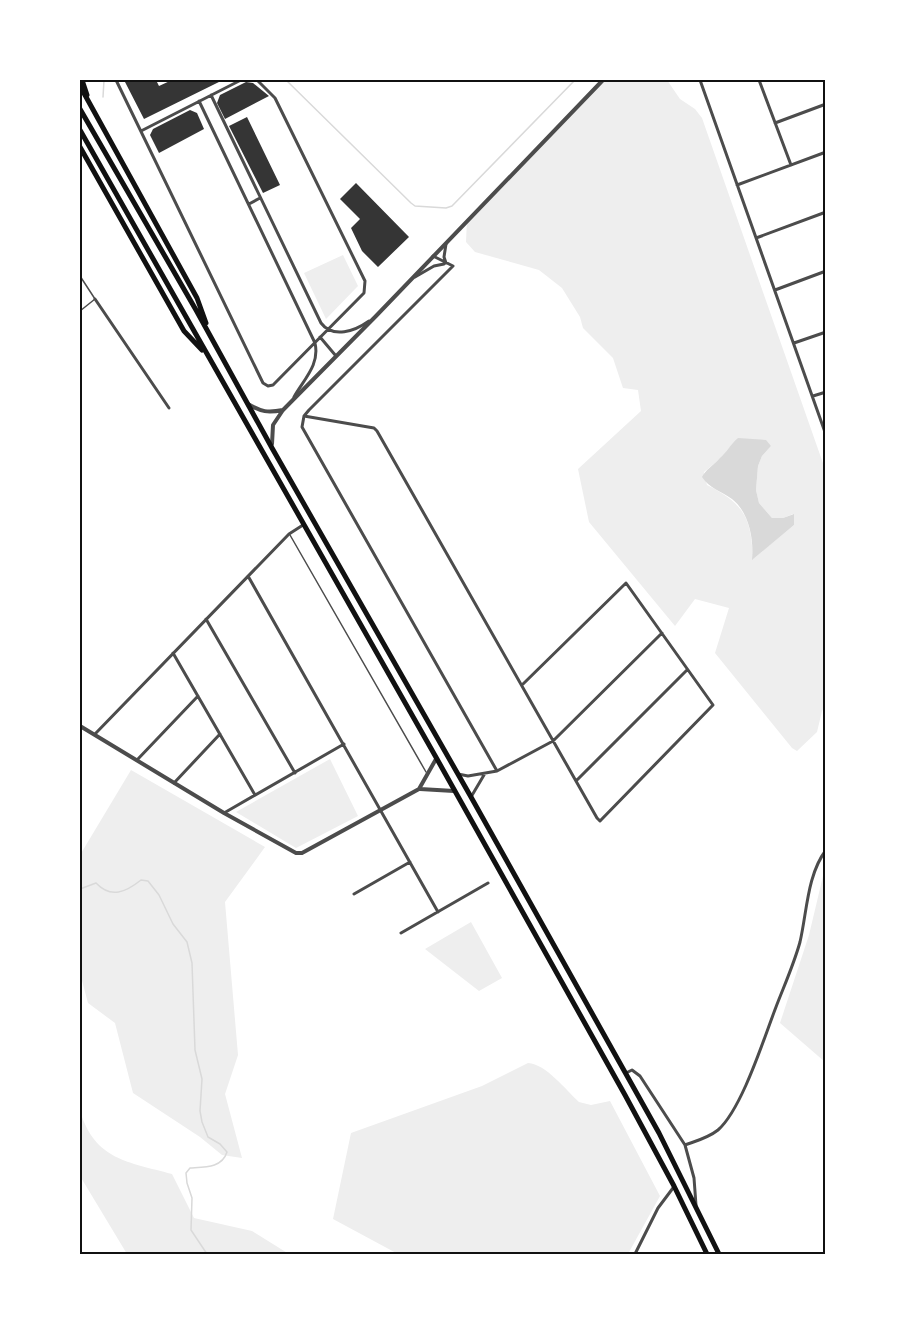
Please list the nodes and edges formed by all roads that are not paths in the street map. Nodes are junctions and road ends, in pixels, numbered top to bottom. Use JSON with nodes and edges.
{"nodes":[{"id":1,"x":82,"y":80,"type":"edge"},
{"id":2,"x":116,"y":80,"type":"edge"},
{"id":3,"x":241,"y":80,"type":"edge"},
{"id":4,"x":257,"y":80,"type":"edge"},
{"id":5,"x":603,"y":80,"type":"edge"},
{"id":6,"x":700,"y":80,"type":"edge"},
{"id":7,"x":760,"y":80,"type":"edge"},
{"id":8,"x":80,"y":86,"type":"edge"},
{"id":9,"x":211,"y":95,"type":"junction"},
{"id":10,"x":199,"y":101,"type":"junction"},
{"id":11,"x":825,"y":104,"type":"edge"},
{"id":12,"x":91,"y":106,"type":"junction"},
{"id":13,"x":80,"y":109,"type":"edge"},
{"id":14,"x":775,"y":123,"type":"junction"},
{"id":15,"x":80,"y":130,"type":"edge"},
{"id":16,"x":141,"y":131,"type":"junction"},
{"id":17,"x":80,"y":147,"type":"edge"},
{"id":18,"x":825,"y":152,"type":"edge"},
{"id":19,"x":791,"y":165,"type":"junction"},
{"id":20,"x":736,"y":185,"type":"junction"},
{"id":21,"x":260,"y":198,"type":"junction"},
{"id":22,"x":249,"y":204,"type":"junction"},
{"id":23,"x":825,"y":212,"type":"edge"},
{"id":24,"x":756,"y":238,"type":"junction"},
{"id":25,"x":447,"y":240,"type":"junction"},
{"id":26,"x":432,"y":256,"type":"junction"},
{"id":27,"x":446,"y":263,"type":"junction"},
{"id":28,"x":825,"y":271,"type":"edge"},
{"id":29,"x":80,"y":276,"type":"edge"},
{"id":30,"x":412,"y":278,"type":"junction"},
{"id":31,"x":775,"y":290,"type":"junction"},
{"id":32,"x":95,"y":299,"type":"junction"},
{"id":33,"x":80,"y":311,"type":"edge"},
{"id":34,"x":376,"y":316,"type":"junction"},
{"id":35,"x":327,"y":330,"type":"junction"},
{"id":36,"x":825,"y":332,"type":"edge"},
{"id":37,"x":320,"y":338,"type":"junction"},
{"id":38,"x":212,"y":339,"type":"junction"},
{"id":39,"x":315,"y":343,"type":"junction"},
{"id":40,"x":794,"y":343,"type":"junction"},
{"id":41,"x":336,"y":356,"type":"junction"},
{"id":42,"x":209,"y":358,"type":"junction"},
{"id":43,"x":825,"y":392,"type":"edge"},
{"id":44,"x":813,"y":396,"type":"junction"},
{"id":45,"x":294,"y":399,"type":"junction"},
{"id":46,"x":247,"y":403,"type":"junction"},
{"id":47,"x":169,"y":408,"type":"dead end"},
{"id":48,"x":283,"y":410,"type":"junction"},
{"id":49,"x":304,"y":416,"type":"junction"},
{"id":50,"x":825,"y":435,"type":"edge"},
{"id":51,"x":272,"y":448,"type":"junction"},
{"id":52,"x":303,"y":525,"type":"junction"},
{"id":53,"x":289,"y":534,"type":"junction"},
{"id":54,"x":248,"y":576,"type":"junction"},
{"id":55,"x":206,"y":619,"type":"junction"},
{"id":56,"x":662,"y":633,"type":"junction"},
{"id":57,"x":173,"y":653,"type":"junction"},
{"id":58,"x":688,"y":669,"type":"junction"},
{"id":59,"x":522,"y":686,"type":"junction"},
{"id":60,"x":198,"y":696,"type":"junction"},
{"id":61,"x":80,"y":726,"type":"edge"},
{"id":62,"x":95,"y":734,"type":"junction"},
{"id":63,"x":220,"y":734,"type":"junction"},
{"id":64,"x":553,"y":741,"type":"junction"},
{"id":65,"x":344,"y":744,"type":"junction"},
{"id":66,"x":436,"y":759,"type":"junction"},
{"id":67,"x":137,"y":760,"type":"junction"},
{"id":68,"x":497,"y":771,"type":"junction"},
{"id":69,"x":295,"y":773,"type":"junction"},
{"id":70,"x":458,"y":774,"type":"junction"},
{"id":71,"x":485,"y":774,"type":"junction"},
{"id":72,"x":428,"y":776,"type":"junction"},
{"id":73,"x":576,"y":781,"type":"junction"},
{"id":74,"x":174,"y":783,"type":"junction"},
{"id":75,"x":419,"y":789,"type":"junction"},
{"id":76,"x":454,"y":791,"type":"junction"},
{"id":77,"x":255,"y":795,"type":"junction"},
{"id":78,"x":471,"y":797,"type":"junction"},
{"id":79,"x":381,"y":810,"type":"junction"},
{"id":80,"x":224,"y":813,"type":"junction"},
{"id":81,"x":825,"y":850,"type":"edge"},
{"id":82,"x":411,"y":862,"type":"junction"},
{"id":83,"x":488,"y":884,"type":"dead end"},
{"id":84,"x":354,"y":894,"type":"dead end"},
{"id":85,"x":438,"y":912,"type":"junction"},
{"id":86,"x":401,"y":933,"type":"dead end"},
{"id":87,"x":625,"y":1074,"type":"junction"},
{"id":88,"x":685,"y":1146,"type":"junction"},
{"id":89,"x":674,"y":1186,"type":"junction"},
{"id":90,"x":696,"y":1205,"type":"junction"},
{"id":91,"x":635,"y":1254,"type":"edge"},
{"id":92,"x":707,"y":1254,"type":"edge"},
{"id":93,"x":719,"y":1254,"type":"edge"}],
"edges":[{"from":1,"to":12,"type":"highway"},
{"from":2,"to":16,"type":"street"},
{"from":3,"to":9,"type":"street"},
{"from":4,"to":35,"type":"street"},
{"from":5,"to":25,"type":"street"},
{"from":6,"to":20,"type":"street"},
{"from":7,"to":14,"type":"street"},
{"from":8,"to":12,"type":"highway"},
{"from":9,"to":10,"type":"street"},
{"from":9,"to":21,"type":"street"},
{"from":10,"to":16,"type":"street"},
{"from":10,"to":22,"type":"street"},
{"from":11,"to":14,"type":"street"},
{"from":12,"to":38,"type":"highway"},
{"from":13,"to":38,"type":"highway"},
{"from":14,"to":19,"type":"street"},
{"from":15,"to":42,"type":"highway"},
{"from":16,"to":39,"type":"street"},
{"from":17,"to":42,"type":"highway"},
{"from":18,"to":19,"type":"street"},
{"from":19,"to":20,"type":"street"},
{"from":20,"to":24,"type":"street"},
{"from":21,"to":22,"type":"street"},
{"from":21,"to":35,"type":"street"},
{"from":22,"to":39,"type":"street"},
{"from":23,"to":24,"type":"street"},
{"from":24,"to":31,"type":"street"},
{"from":25,"to":26,"type":"street"},
{"from":25,"to":27,"type":"street"},
{"from":26,"to":27,"type":"street"},
{"from":26,"to":30,"type":"street"},
{"from":27,"to":30,"type":"street"},
{"from":27,"to":49,"type":"street"},
{"from":28,"to":31,"type":"street"},
{"from":29,"to":32,"type":"lane"},
{"from":30,"to":34,"type":"street"},
{"from":31,"to":40,"type":"street"},
{"from":32,"to":33,"type":"lane"},
{"from":32,"to":47,"type":"street"},
{"from":34,"to":35,"type":"street"},
{"from":34,"to":41,"type":"street"},
{"from":35,"to":37,"type":"street"},
{"from":36,"to":40,"type":"street"},
{"from":37,"to":39,"type":"street"},
{"from":37,"to":41,"type":"street"},
{"from":38,"to":46,"type":"highway"},
{"from":39,"to":45,"type":"street"},
{"from":40,"to":44,"type":"street"},
{"from":41,"to":45,"type":"street"},
{"from":42,"to":52,"type":"highway"},
{"from":43,"to":44,"type":"street"},
{"from":44,"to":50,"type":"street"},
{"from":45,"to":48,"type":"street"},
{"from":46,"to":48,"type":"street"},
{"from":46,"to":51,"type":"highway"},
{"from":48,"to":51,"type":"street"},
{"from":49,"to":59,"type":"street"},
{"from":49,"to":68,"type":"street"},
{"from":51,"to":70,"type":"highway"},
{"from":52,"to":53,"type":"street"},
{"from":52,"to":66,"type":"highway"},
{"from":53,"to":54,"type":"street"},
{"from":53,"to":72,"type":"lane"},
{"from":54,"to":55,"type":"street"},
{"from":54,"to":65,"type":"street"},
{"from":55,"to":57,"type":"street"},
{"from":55,"to":69,"type":"street"},
{"from":56,"to":58,"type":"street"},
{"from":56,"to":59,"type":"street"},
{"from":56,"to":64,"type":"street"},
{"from":57,"to":60,"type":"street"},
{"from":57,"to":62,"type":"street"},
{"from":58,"to":73,"type":"street"},
{"from":58,"to":73,"type":"street"},
{"from":59,"to":64,"type":"street"},
{"from":60,"to":63,"type":"street"},
{"from":60,"to":67,"type":"street"},
{"from":61,"to":62,"type":"street"},
{"from":62,"to":67,"type":"street"},
{"from":63,"to":74,"type":"street"},
{"from":63,"to":77,"type":"street"},
{"from":64,"to":68,"type":"street"},
{"from":64,"to":73,"type":"street"},
{"from":65,"to":69,"type":"street"},
{"from":65,"to":79,"type":"street"},
{"from":66,"to":72,"type":"street"},
{"from":66,"to":76,"type":"highway"},
{"from":67,"to":74,"type":"street"},
{"from":68,"to":71,"type":"street"},
{"from":69,"to":77,"type":"street"},
{"from":70,"to":71,"type":"street"},
{"from":70,"to":78,"type":"highway"},
{"from":71,"to":78,"type":"street"},
{"from":72,"to":75,"type":"street"},
{"from":74,"to":80,"type":"street"},
{"from":75,"to":76,"type":"street"},
{"from":75,"to":79,"type":"street"},
{"from":76,"to":89,"type":"highway"},
{"from":77,"to":80,"type":"street"},
{"from":78,"to":87,"type":"highway"},
{"from":79,"to":80,"type":"street"},
{"from":79,"to":82,"type":"street"},
{"from":81,"to":88,"type":"street"},
{"from":82,"to":84,"type":"street"},
{"from":82,"to":85,"type":"street"},
{"from":83,"to":85,"type":"street"},
{"from":85,"to":86,"type":"street"},
{"from":87,"to":88,"type":"street"},
{"from":87,"to":90,"type":"highway"},
{"from":88,"to":90,"type":"street"},
{"from":89,"to":91,"type":"street"},
{"from":89,"to":92,"type":"highway"},
{"from":90,"to":93,"type":"highway"}]}
